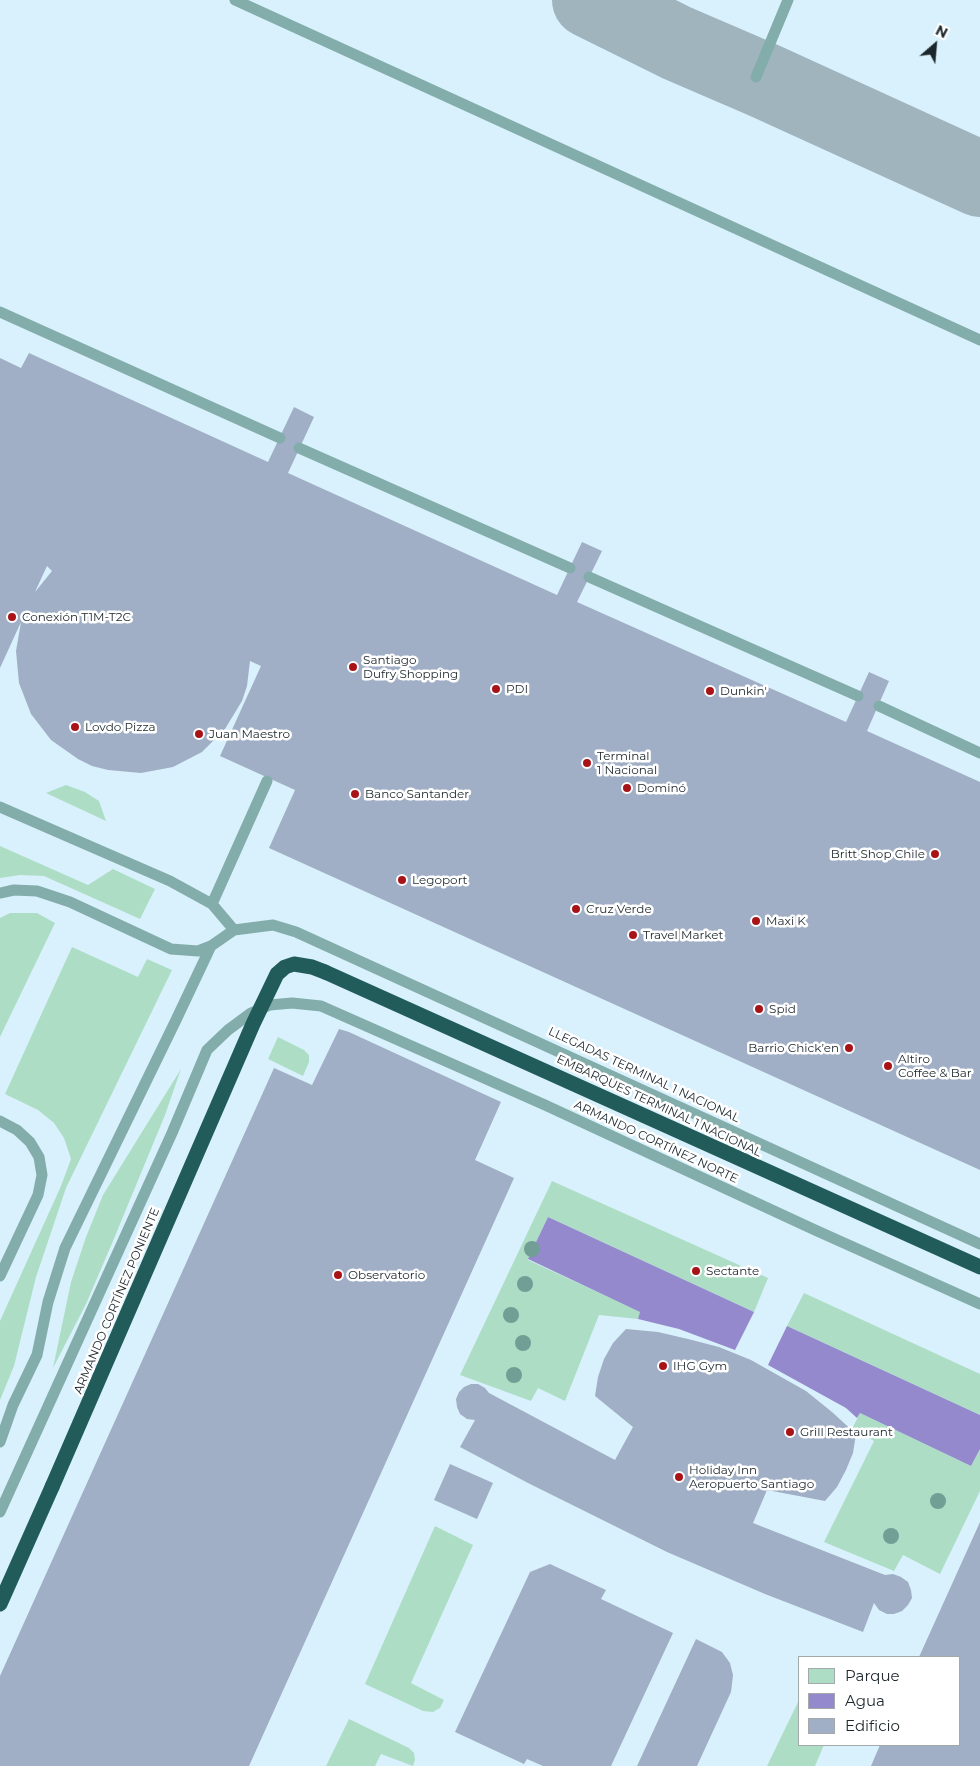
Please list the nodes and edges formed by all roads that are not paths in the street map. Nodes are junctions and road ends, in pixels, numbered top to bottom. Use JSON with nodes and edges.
{"nodes":[{"id":1,"x":235,"y":0,"type":"edge"},
{"id":2,"x":788,"y":0,"type":"edge"},
{"id":3,"x":756,"y":77,"type":"dead end"},
{"id":4,"x":0,"y":312,"type":"edge"},
{"id":5,"x":980,"y":340,"type":"edge"},
{"id":6,"x":280,"y":438,"type":"dead end"},
{"id":7,"x":299,"y":448,"type":"dead end"},
{"id":8,"x":570,"y":568,"type":"dead end"},
{"id":9,"x":589,"y":577,"type":"dead end"},
{"id":10,"x":858,"y":696,"type":"dead end"},
{"id":11,"x":879,"y":706,"type":"dead end"},
{"id":12,"x":980,"y":752,"type":"edge"},
{"id":13,"x":268,"y":781,"type":"dead end"},
{"id":14,"x":0,"y":807,"type":"edge"},
{"id":15,"x":0,"y":893,"type":"edge"},
{"id":16,"x":212,"y":904,"type":"junction"},
{"id":17,"x":234,"y":930,"type":"junction"},
{"id":18,"x":211,"y":946,"type":"junction"},
{"id":19,"x":325,"y":972,"type":"joint"},
{"id":20,"x":321,"y":1006,"type":"joint"},
{"id":21,"x":0,"y":1121,"type":"edge"},
{"id":22,"x":980,"y":1244,"type":"edge"},
{"id":23,"x":980,"y":1267,"type":"edge"},
{"id":24,"x":0,"y":1276,"type":"edge"},
{"id":25,"x":980,"y":1304,"type":"edge"},
{"id":26,"x":0,"y":1442,"type":"edge"},
{"id":27,"x":0,"y":1512,"type":"edge"},
{"id":28,"x":0,"y":1604,"type":"edge"}],
"edges":[{"from":1,"to":5,"type":"lane"},
{"from":2,"to":3,"type":"lane"},
{"from":4,"to":6,"type":"lane"},
{"from":7,"to":8,"type":"lane"},
{"from":9,"to":10,"type":"lane"},
{"from":11,"to":12,"type":"lane"},
{"from":13,"to":16,"type":"lane"},
{"from":14,"to":16,"type":"lane"},
{"from":15,"to":18,"type":"lane"},
{"from":16,"to":17,"type":"lane"},
{"from":17,"to":18,"type":"lane"},
{"from":17,"to":22,"type":"lane","name":"LLEGADAS TERMINAL 1 NACIONAL"},
{"from":18,"to":26,"type":"lane"},
{"from":19,"to":23,"type":"highway","name":"EMBARQUES TERMINAL 1 NACIONAL"},
{"from":19,"to":28,"type":"highway","name":"ARMANDO CORTÍNEZ PONIENTE","bridge":true},
{"from":20,"to":25,"type":"lane","name":"ARMANDO CORTÍNEZ NORTE"},
{"from":20,"to":27,"type":"lane","name":"ARMANDO CORTÍNEZ PONIENTE"},
{"from":21,"to":24,"type":"lane"}]}
